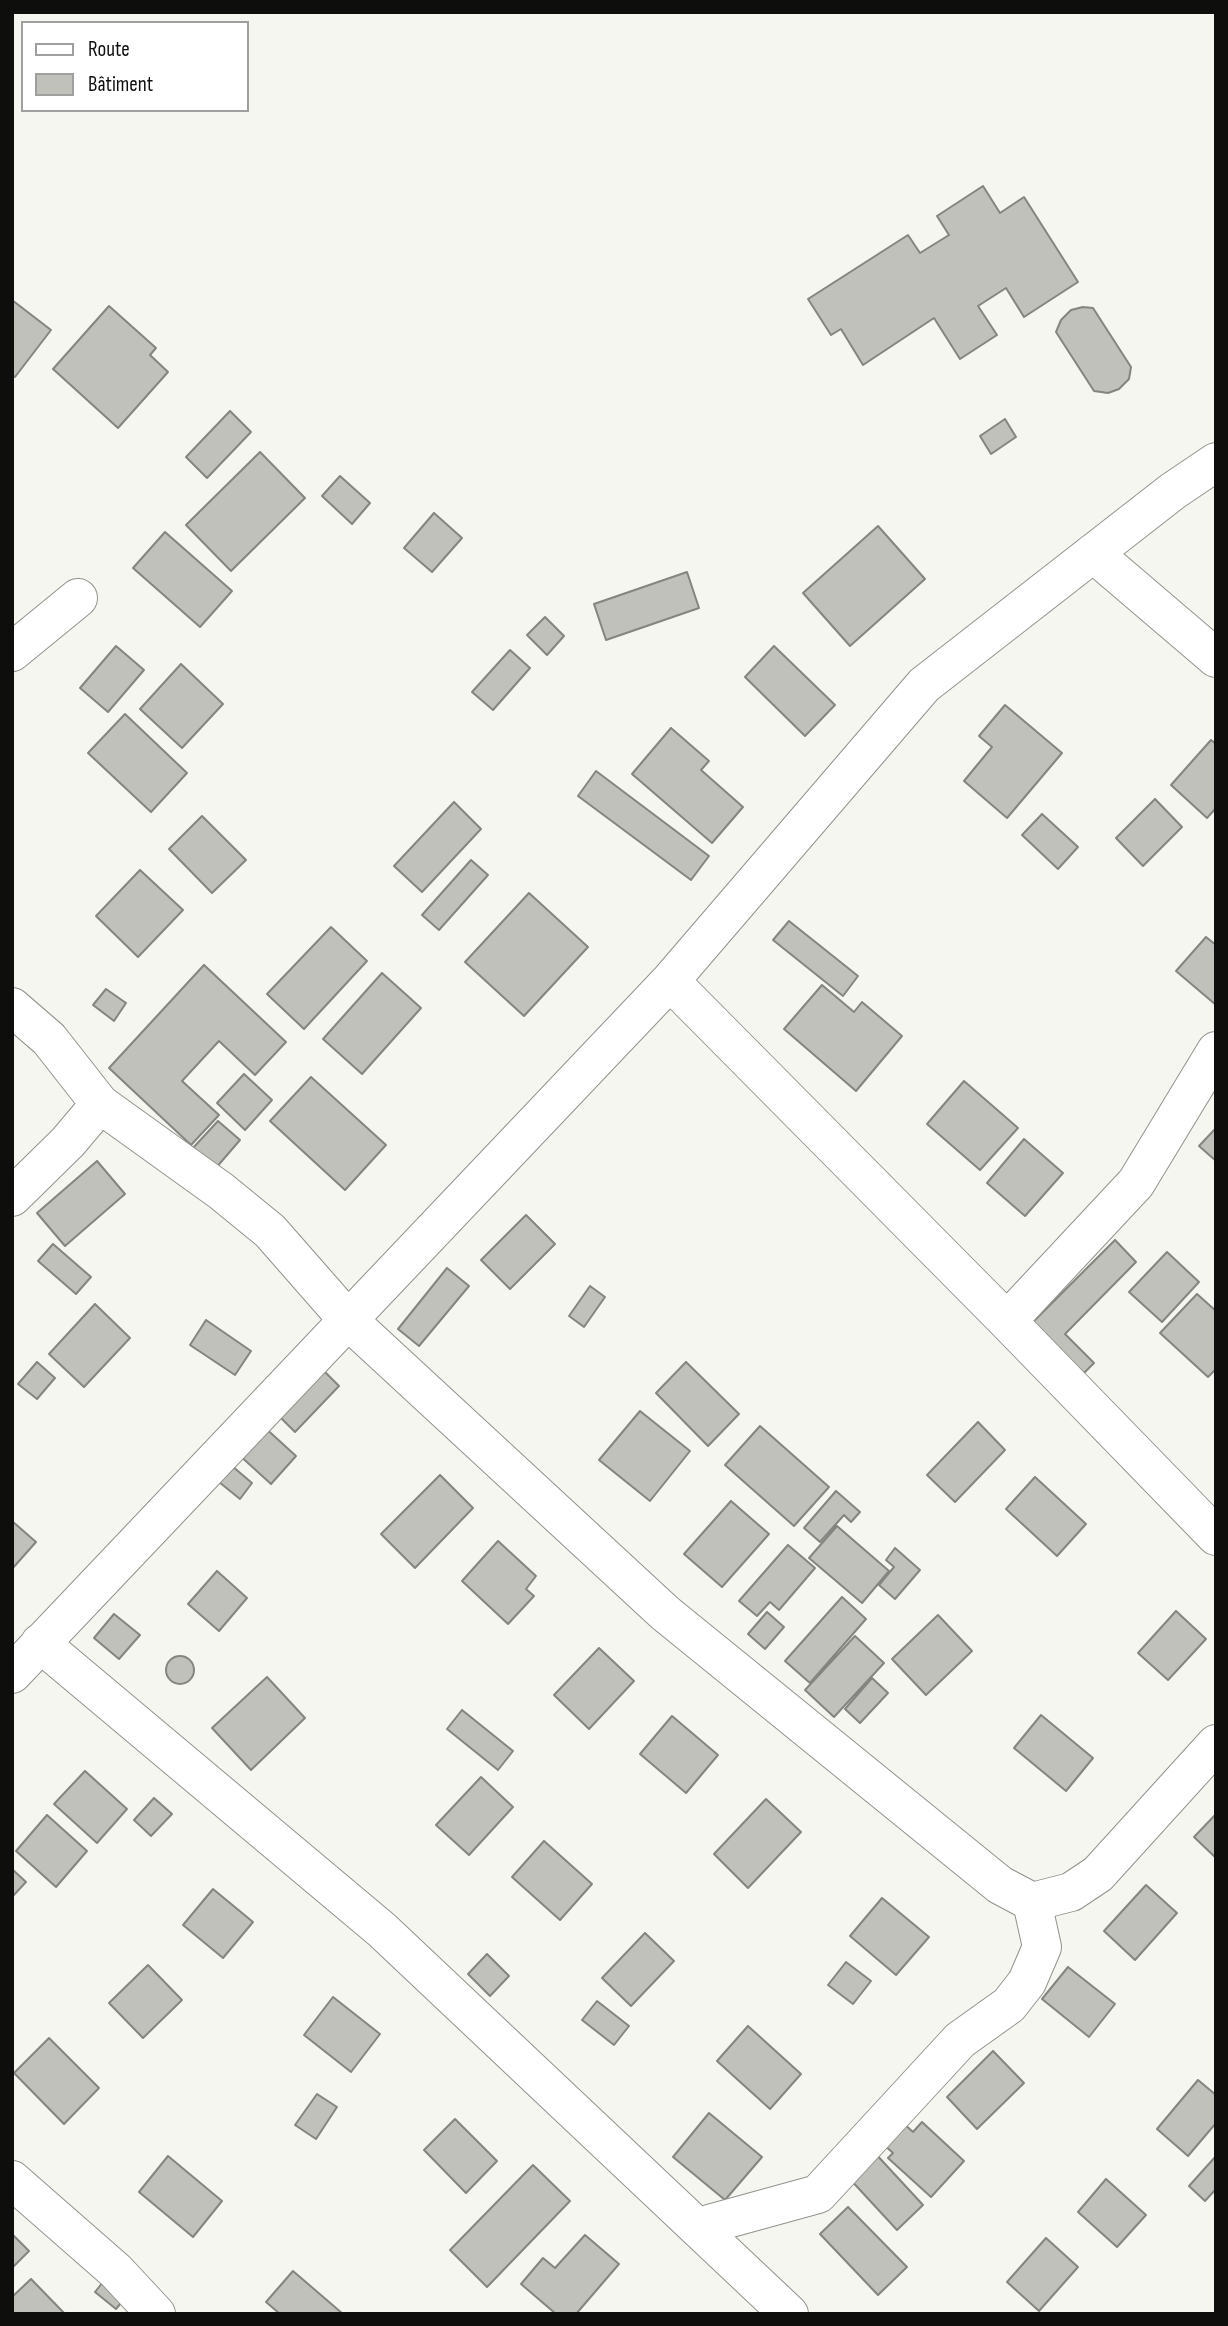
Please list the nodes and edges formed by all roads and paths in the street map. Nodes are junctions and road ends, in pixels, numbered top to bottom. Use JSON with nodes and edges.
{"nodes":[{"id":1,"x":1216,"y":462,"type":"edge"},
{"id":2,"x":1093,"y":553,"type":"junction"},
{"id":3,"x":78,"y":598,"type":"dead end"},
{"id":4,"x":12,"y":652,"type":"edge"},
{"id":5,"x":1216,"y":658,"type":"edge"},
{"id":6,"x":670,"y":981,"type":"junction"},
{"id":7,"x":12,"y":1007,"type":"edge"},
{"id":8,"x":1216,"y":1051,"type":"edge"},
{"id":9,"x":100,"y":1104,"type":"junction"},
{"id":10,"x":12,"y":1197,"type":"edge"},
{"id":11,"x":348,"y":1320,"type":"junction"},
{"id":12,"x":1007,"y":1321,"type":"junction"},
{"id":13,"x":1216,"y":1536,"type":"edge"},
{"id":14,"x":40,"y":1643,"type":"junction"},
{"id":15,"x":12,"y":1674,"type":"edge"},
{"id":16,"x":1216,"y":1744,"type":"edge"},
{"id":17,"x":1032,"y":1902,"type":"junction"},
{"id":18,"x":12,"y":2180,"type":"edge"},
{"id":19,"x":698,"y":2227,"type":"junction"},
{"id":20,"x":156,"y":2314,"type":"edge"},
{"id":21,"x":789,"y":2314,"type":"edge"}],
"edges":[{"from":1,"to":2,"type":"street"},
{"from":2,"to":5,"type":"street"},
{"from":2,"to":6,"type":"street"},
{"from":3,"to":4,"type":"street"},
{"from":6,"to":11,"type":"street"},
{"from":6,"to":12,"type":"street"},
{"from":7,"to":9,"type":"street"},
{"from":8,"to":12,"type":"street"},
{"from":9,"to":10,"type":"street"},
{"from":9,"to":11,"type":"street"},
{"from":11,"to":14,"type":"street"},
{"from":11,"to":17,"type":"street"},
{"from":12,"to":13,"type":"street"},
{"from":14,"to":15,"type":"street"},
{"from":14,"to":19,"type":"street"},
{"from":16,"to":17,"type":"street"},
{"from":17,"to":19,"type":"street"},
{"from":18,"to":20,"type":"street"},
{"from":19,"to":21,"type":"street"}]}
